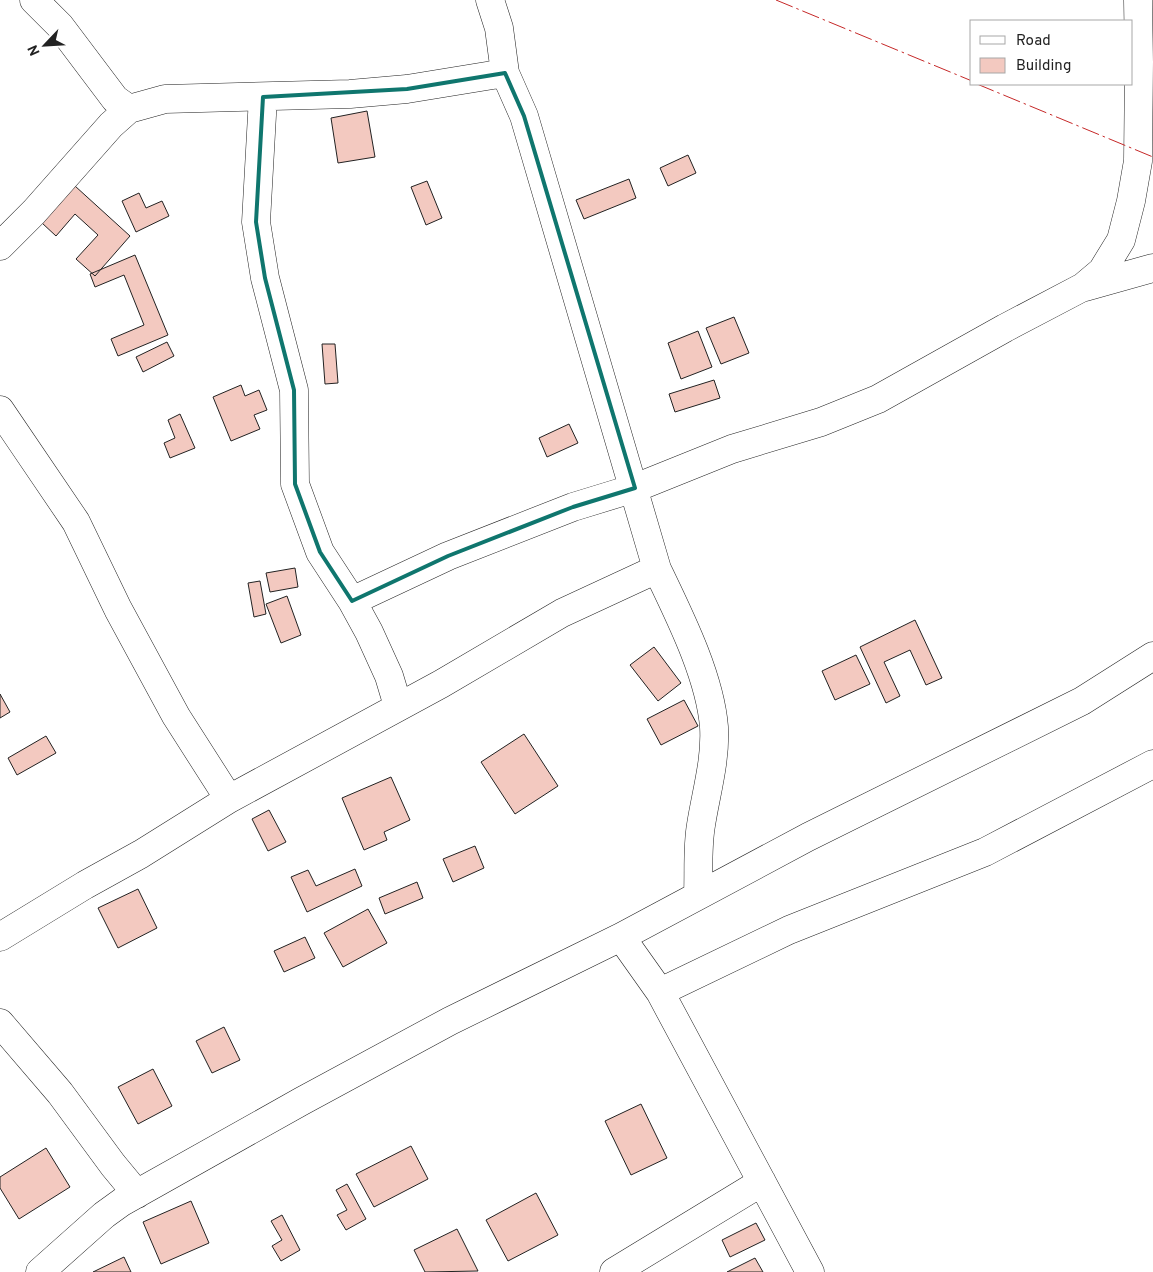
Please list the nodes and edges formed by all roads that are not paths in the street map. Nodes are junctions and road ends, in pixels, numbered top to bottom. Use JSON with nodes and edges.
{"nodes":[{"id":1,"x":34,"y":0,"type":"edge"},
{"id":2,"x":490,"y":0,"type":"edge"},
{"id":3,"x":1140,"y":7,"type":"edge"},
{"id":4,"x":506,"y":72,"type":"junction"},
{"id":5,"x":262,"y":97,"type":"junction"},
{"id":6,"x":129,"y":109,"type":"junction"},
{"id":7,"x":0,"y":246,"type":"edge"},
{"id":8,"x":1153,"y":268,"type":"edge"},
{"id":9,"x":1083,"y":287,"type":"junction"},
{"id":10,"x":0,"y":410,"type":"edge"},
{"id":11,"x":635,"y":488,"type":"junction"},
{"id":12,"x":658,"y":569,"type":"junction"},
{"id":13,"x":352,"y":601,"type":"junction"},
{"id":14,"x":1153,"y":656,"type":"edge"},
{"id":15,"x":398,"y":706,"type":"junction"},
{"id":16,"x":1153,"y":764,"type":"edge"},
{"id":17,"x":229,"y":798,"type":"junction"},
{"id":18,"x":698,"y":894,"type":"junction"},
{"id":19,"x":621,"y":937,"type":"junction"},
{"id":20,"x":0,"y":938,"type":"edge"},
{"id":21,"x":660,"y":992,"type":"junction"},
{"id":22,"x":0,"y":1023,"type":"edge"},
{"id":23,"x":762,"y":1182,"type":"junction"},
{"id":24,"x":137,"y":1194,"type":"junction"},
{"id":25,"x":40,"y":1272,"type":"edge"},
{"id":26,"x":614,"y":1272,"type":"edge"},
{"id":27,"x":810,"y":1272,"type":"edge"}],
"edges":[{"from":1,"to":6,"type":"street"},
{"from":2,"to":4,"type":"street"},
{"from":3,"to":9,"type":"street"},
{"from":4,"to":5,"type":"street"},
{"from":4,"to":11,"type":"street"},
{"from":5,"to":6,"type":"street"},
{"from":5,"to":13,"type":"street"},
{"from":6,"to":7,"type":"street"},
{"from":8,"to":9,"type":"street"},
{"from":9,"to":11,"type":"street"},
{"from":10,"to":17,"type":"street"},
{"from":11,"to":12,"type":"street"},
{"from":11,"to":13,"type":"street"},
{"from":12,"to":15,"type":"street"},
{"from":12,"to":18,"type":"street"},
{"from":13,"to":15,"type":"street"},
{"from":14,"to":18,"type":"street"},
{"from":15,"to":17,"type":"street"},
{"from":16,"to":21,"type":"street"},
{"from":17,"to":20,"type":"street"},
{"from":18,"to":19,"type":"street"},
{"from":19,"to":21,"type":"street"},
{"from":19,"to":24,"type":"street"},
{"from":21,"to":23,"type":"street"},
{"from":22,"to":24,"type":"street"},
{"from":23,"to":26,"type":"street"},
{"from":23,"to":27,"type":"street"},
{"from":24,"to":25,"type":"street"}]}
